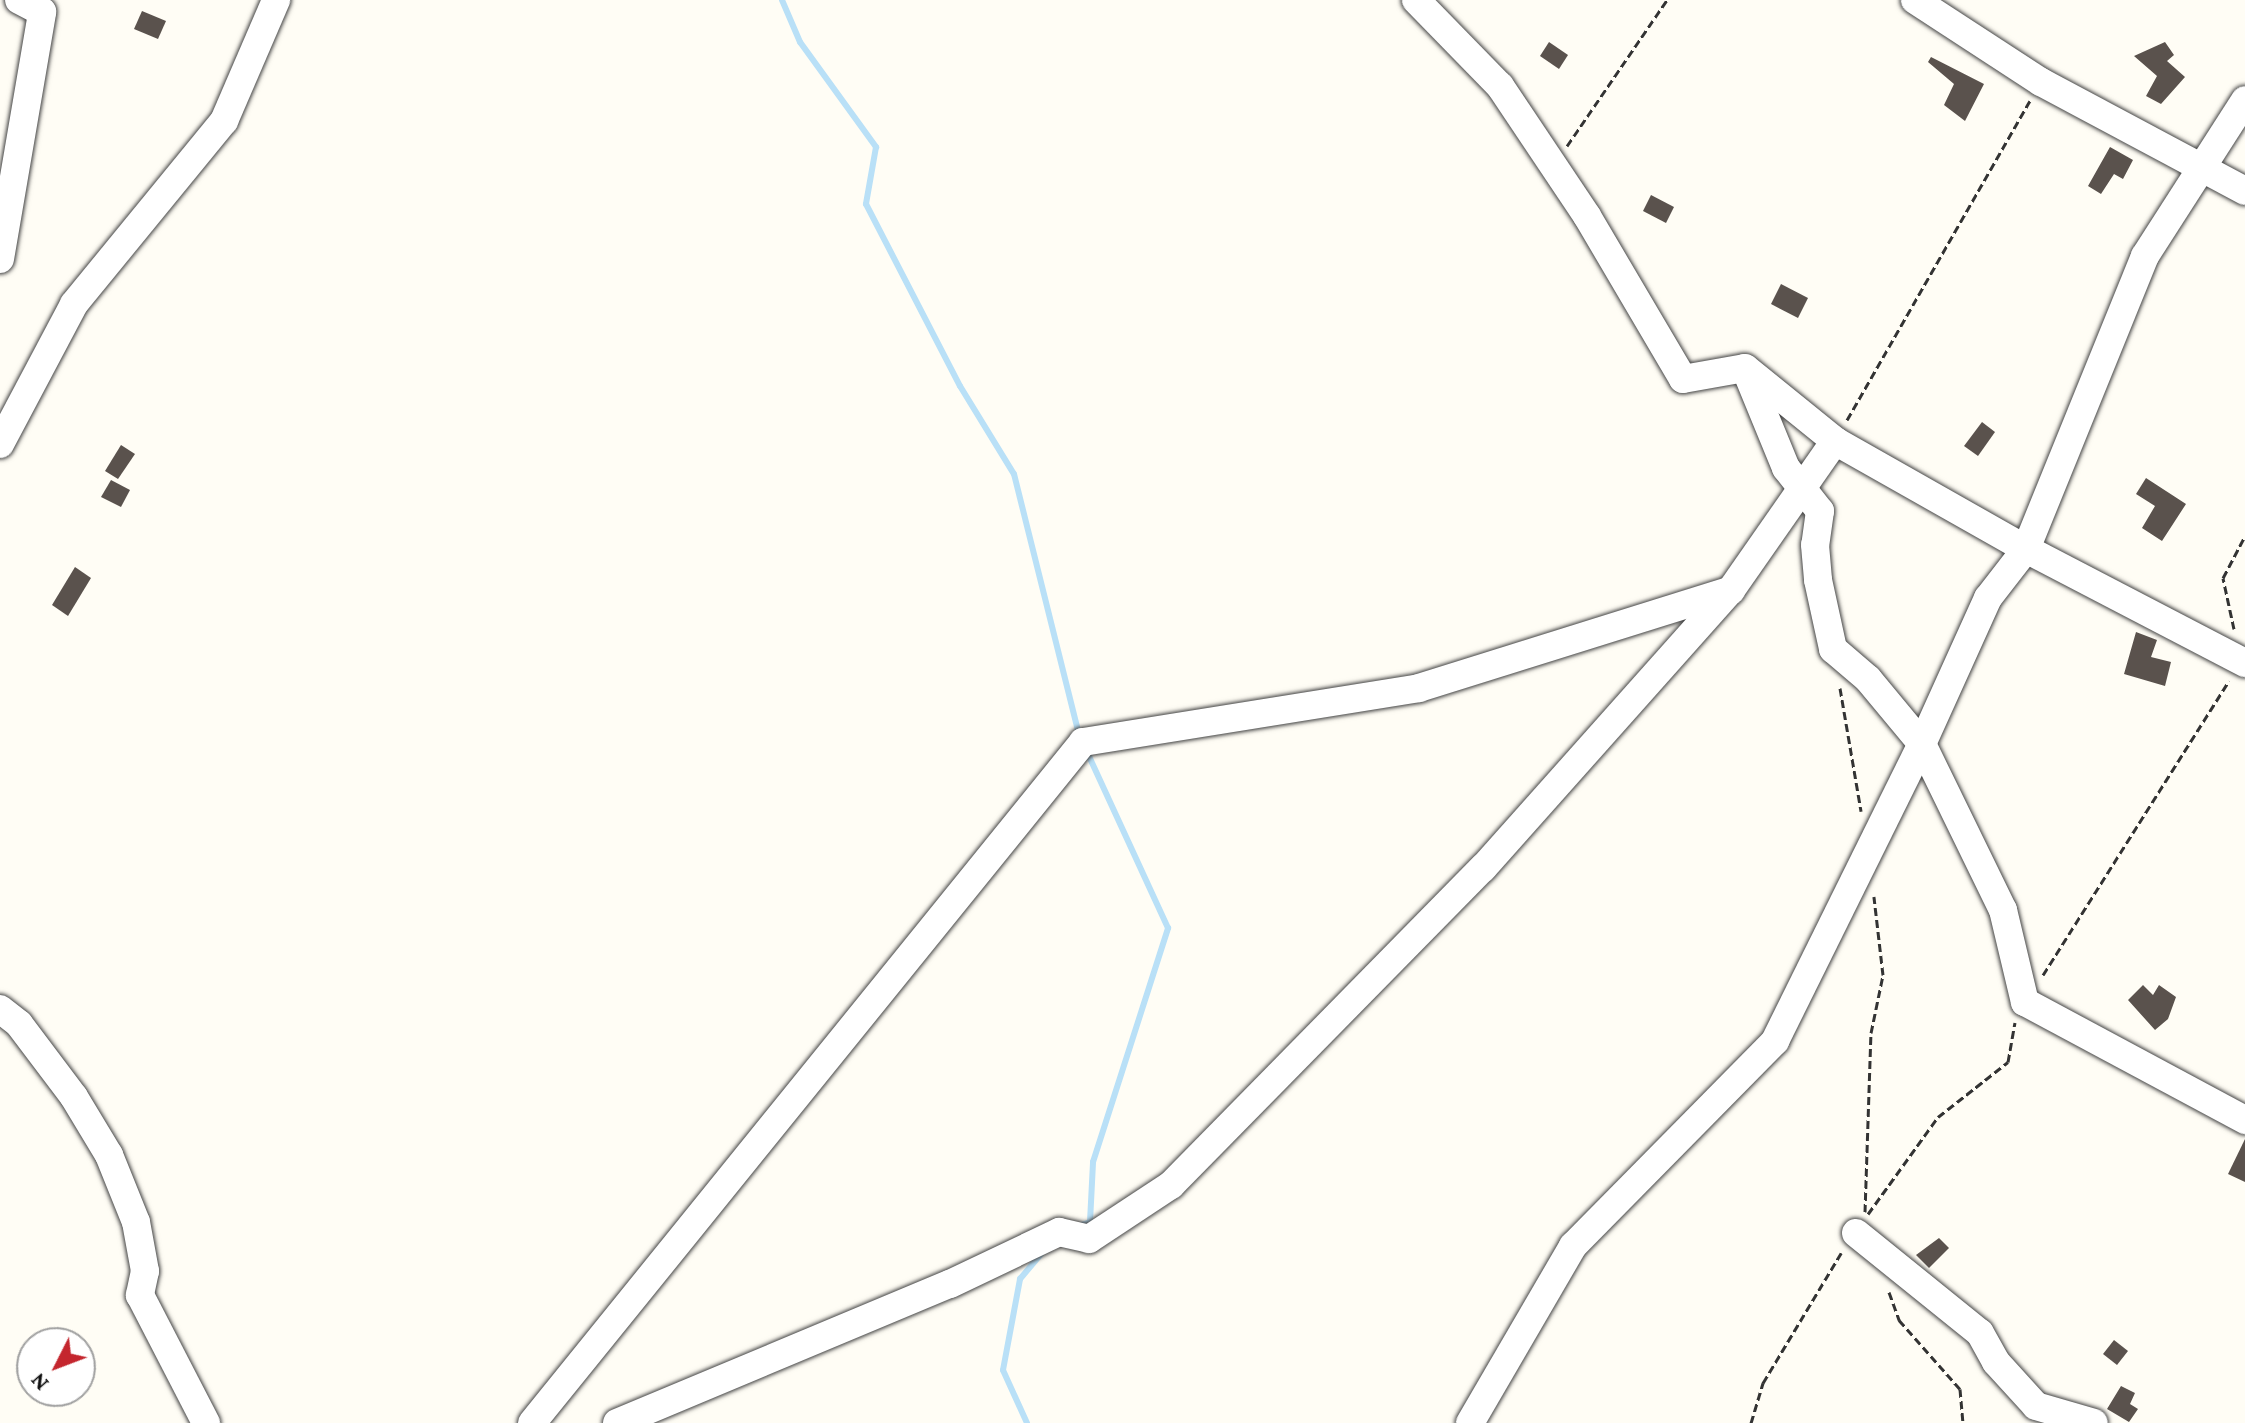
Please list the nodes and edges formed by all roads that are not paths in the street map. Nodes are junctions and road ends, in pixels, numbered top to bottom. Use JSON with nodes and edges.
{"nodes":[{"id":1,"x":19,"y":0,"type":"edge"},
{"id":2,"x":276,"y":0,"type":"edge"},
{"id":3,"x":1416,"y":0,"type":"edge"},
{"id":4,"x":1915,"y":0,"type":"edge"},
{"id":5,"x":2245,"y":100,"type":"edge"},
{"id":6,"x":2205,"y":168,"type":"junction"},
{"id":7,"x":2245,"y":191,"type":"edge"},
{"id":8,"x":0,"y":259,"type":"edge"},
{"id":9,"x":1745,"y":368,"type":"junction"},
{"id":10,"x":1835,"y":441,"type":"junction"},
{"id":11,"x":0,"y":444,"type":"edge"},
{"id":12,"x":1803,"y":488,"type":"junction"},
{"id":13,"x":2026,"y":549,"type":"junction"},
{"id":14,"x":1731,"y":590,"type":"junction"},
{"id":15,"x":2245,"y":663,"type":"edge"},
{"id":16,"x":1922,"y":744,"type":"junction"},
{"id":17,"x":0,"y":1009,"type":"edge"},
{"id":18,"x":2245,"y":1120,"type":"edge"},
{"id":19,"x":1864,"y":1239,"type":"road end"},
{"id":20,"x":206,"y":1423,"type":"edge"},
{"id":21,"x":532,"y":1423,"type":"edge"},
{"id":22,"x":617,"y":1423,"type":"edge"},
{"id":23,"x":1470,"y":1423,"type":"edge"},
{"id":24,"x":2094,"y":1423,"type":"edge"}],
"edges":[{"from":1,"to":8,"type":"street"},
{"from":2,"to":11,"type":"street"},
{"from":3,"to":9,"type":"street"},
{"from":4,"to":6,"type":"street"},
{"from":5,"to":6,"type":"street"},
{"from":6,"to":7,"type":"street"},
{"from":6,"to":13,"type":"street"},
{"from":9,"to":10,"type":"street"},
{"from":9,"to":12,"type":"street"},
{"from":10,"to":12,"type":"street"},
{"from":10,"to":13,"type":"street"},
{"from":12,"to":14,"type":"street"},
{"from":12,"to":16,"type":"street"},
{"from":13,"to":15,"type":"street"},
{"from":13,"to":16,"type":"street"},
{"from":14,"to":21,"type":"street"},
{"from":14,"to":22,"type":"street"},
{"from":16,"to":18,"type":"street"},
{"from":16,"to":23,"type":"street"},
{"from":17,"to":20,"type":"street"},
{"from":19,"to":24,"type":"street"}]}
